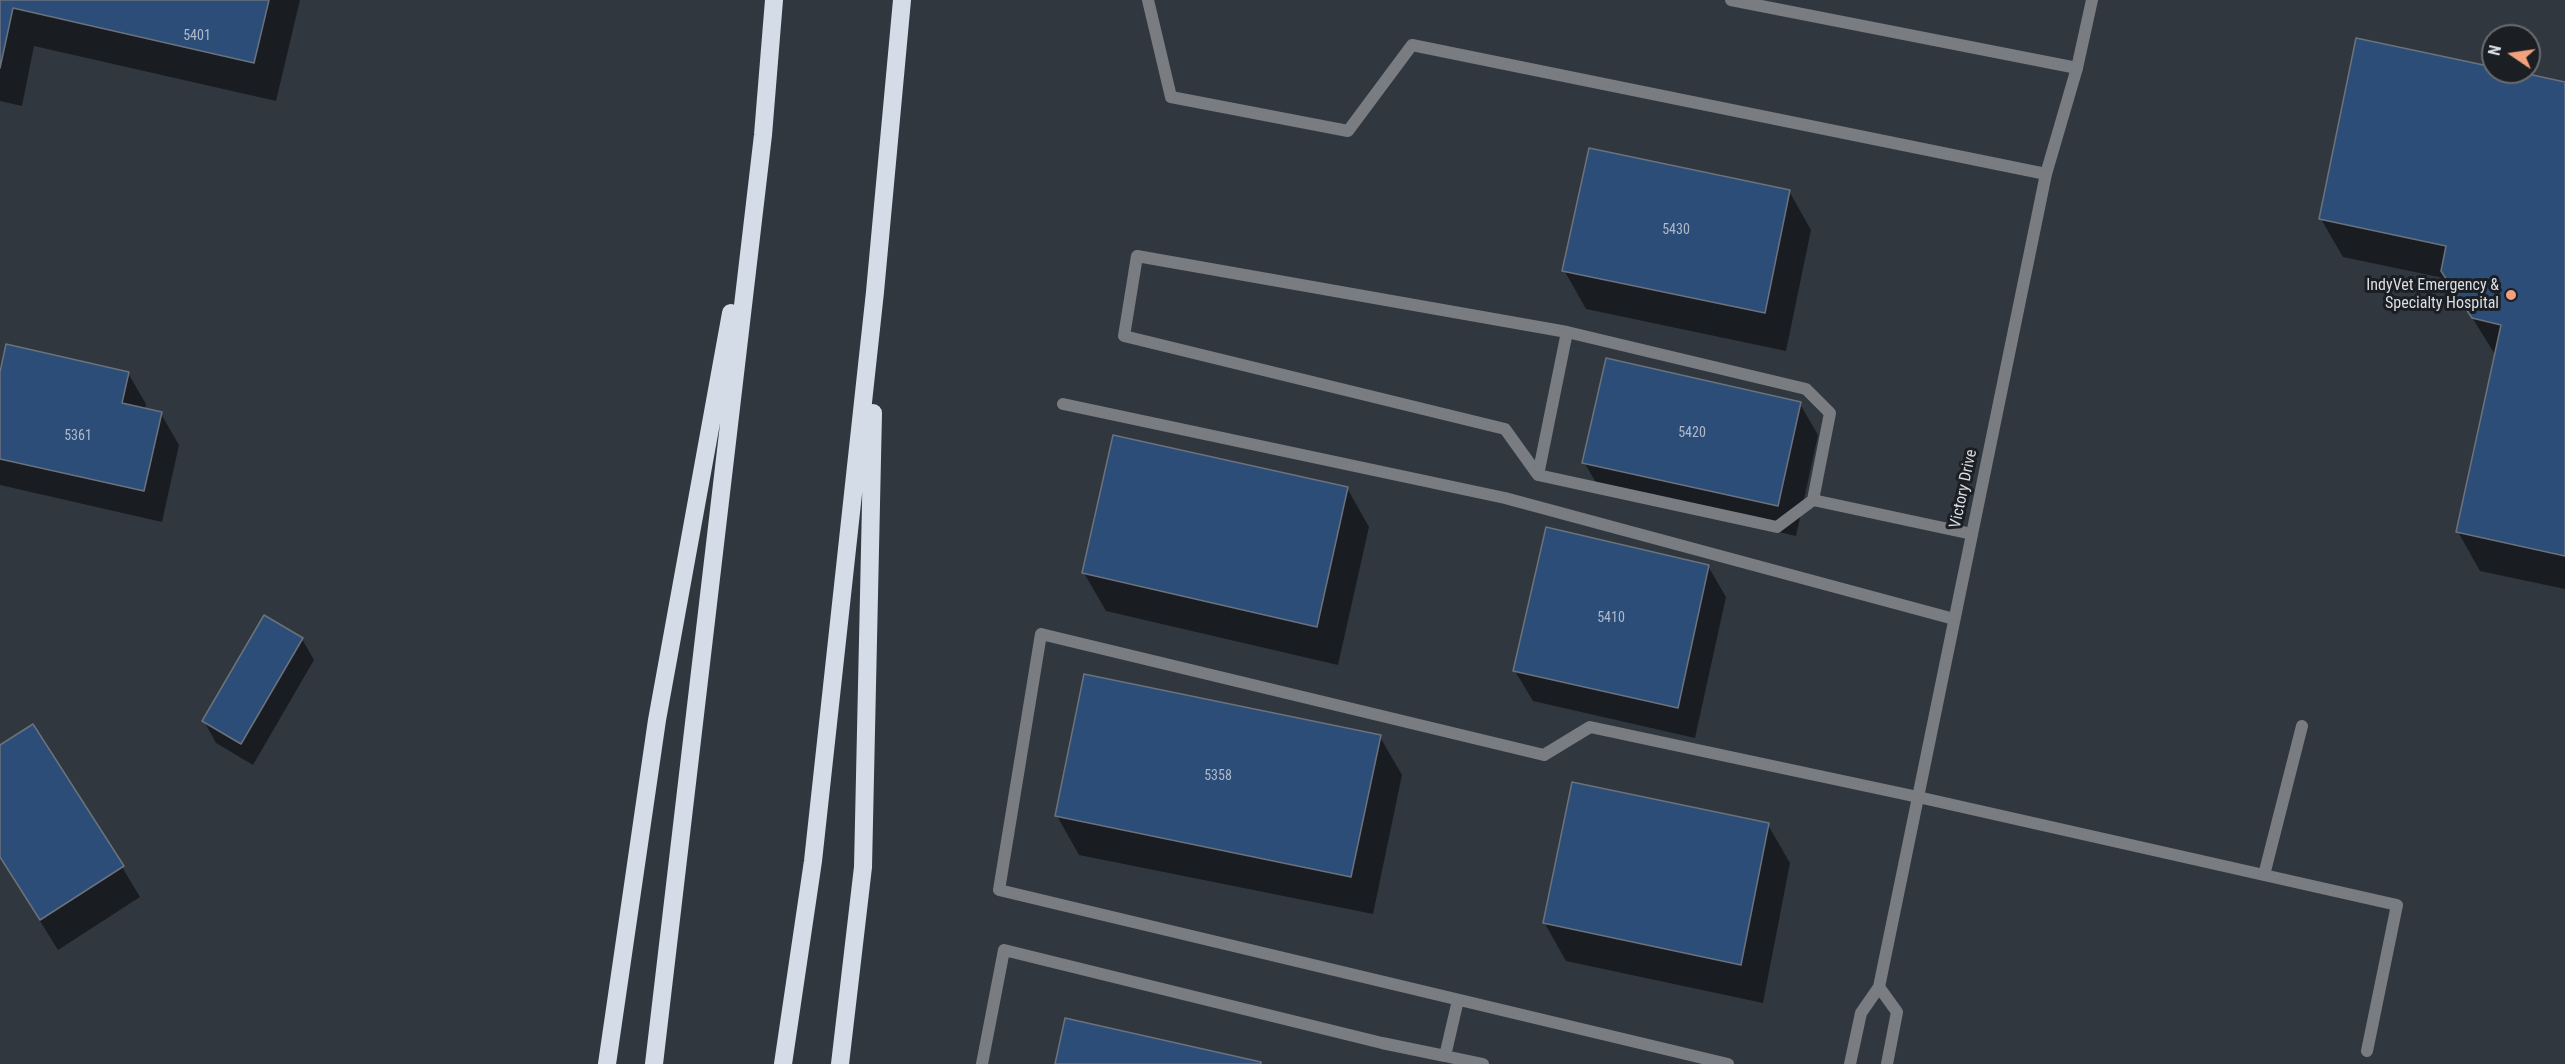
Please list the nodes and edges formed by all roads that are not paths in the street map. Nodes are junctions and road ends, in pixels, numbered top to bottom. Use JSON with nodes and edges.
{"nodes":[{"id":1,"x":774,"y":0,"type":"edge"},
{"id":2,"x":902,"y":0,"type":"edge"},
{"id":3,"x":1148,"y":0,"type":"edge"},
{"id":4,"x":1731,"y":0,"type":"edge"},
{"id":5,"x":2092,"y":0,"type":"edge"},
{"id":6,"x":2077,"y":68,"type":"junction"},
{"id":7,"x":763,"y":135,"type":"junction"},
{"id":8,"x":2046,"y":174,"type":"junction"},
{"id":9,"x":875,"y":292,"type":"junction"},
{"id":10,"x":1567,"y":332,"type":"junction"},
{"id":11,"x":1063,"y":404,"type":"dead end"},
{"id":12,"x":1538,"y":476,"type":"junction"},
{"id":13,"x":1813,"y":500,"type":"junction"},
{"id":14,"x":1972,"y":534,"type":"junction"},
{"id":15,"x":1954,"y":619,"type":"junction"},
{"id":16,"x":2302,"y":726,"type":"dead end"},
{"id":17,"x":1918,"y":797,"type":"junction"},
{"id":18,"x":2264,"y":875,"type":"junction"},
{"id":19,"x":1879,"y":987,"type":"junction"},
{"id":20,"x":1458,"y":1000,"type":"junction"},
{"id":21,"x":2367,"y":1051,"type":"dead end"},
{"id":22,"x":1445,"y":1056,"type":"junction"},
{"id":23,"x":607,"y":1064,"type":"edge"},
{"id":24,"x":654,"y":1064,"type":"edge"},
{"id":25,"x":783,"y":1064,"type":"edge"},
{"id":26,"x":840,"y":1064,"type":"edge"},
{"id":27,"x":982,"y":1064,"type":"edge"},
{"id":28,"x":1483,"y":1064,"type":"edge"},
{"id":29,"x":1728,"y":1064,"type":"edge"},
{"id":30,"x":1850,"y":1064,"type":"edge"},
{"id":31,"x":1887,"y":1064,"type":"edge"}],
"edges":[{"from":1,"to":7,"type":"highway"},
{"from":2,"to":9,"type":"highway"},
{"from":3,"to":8,"type":"street"},
{"from":4,"to":6,"type":"street"},
{"from":5,"to":6,"type":"street","name":"Victory Drive"},
{"from":6,"to":8,"type":"street","name":"Victory Drive"},
{"from":7,"to":23,"type":"highway"},
{"from":7,"to":24,"type":"highway"},
{"from":8,"to":14,"type":"street","name":"Victory Drive"},
{"from":9,"to":25,"type":"highway"},
{"from":9,"to":26,"type":"highway"},
{"from":10,"to":12,"type":"street"},
{"from":10,"to":12,"type":"street"},
{"from":10,"to":13,"type":"street"},
{"from":11,"to":15,"type":"street"},
{"from":12,"to":13,"type":"street"},
{"from":13,"to":14,"type":"street"},
{"from":14,"to":15,"type":"street","name":"Victory Drive"},
{"from":15,"to":17,"type":"street","name":"Victory Drive"},
{"from":16,"to":18,"type":"street"},
{"from":17,"to":18,"type":"street"},
{"from":17,"to":19,"type":"street","name":"Victory Drive"},
{"from":17,"to":20,"type":"street"},
{"from":18,"to":21,"type":"street"},
{"from":19,"to":30,"type":"street","name":"Victory Drive"},
{"from":19,"to":31,"type":"street"},
{"from":20,"to":22,"type":"street"},
{"from":20,"to":29,"type":"street"},
{"from":22,"to":27,"type":"street"},
{"from":22,"to":28,"type":"street"}]}
